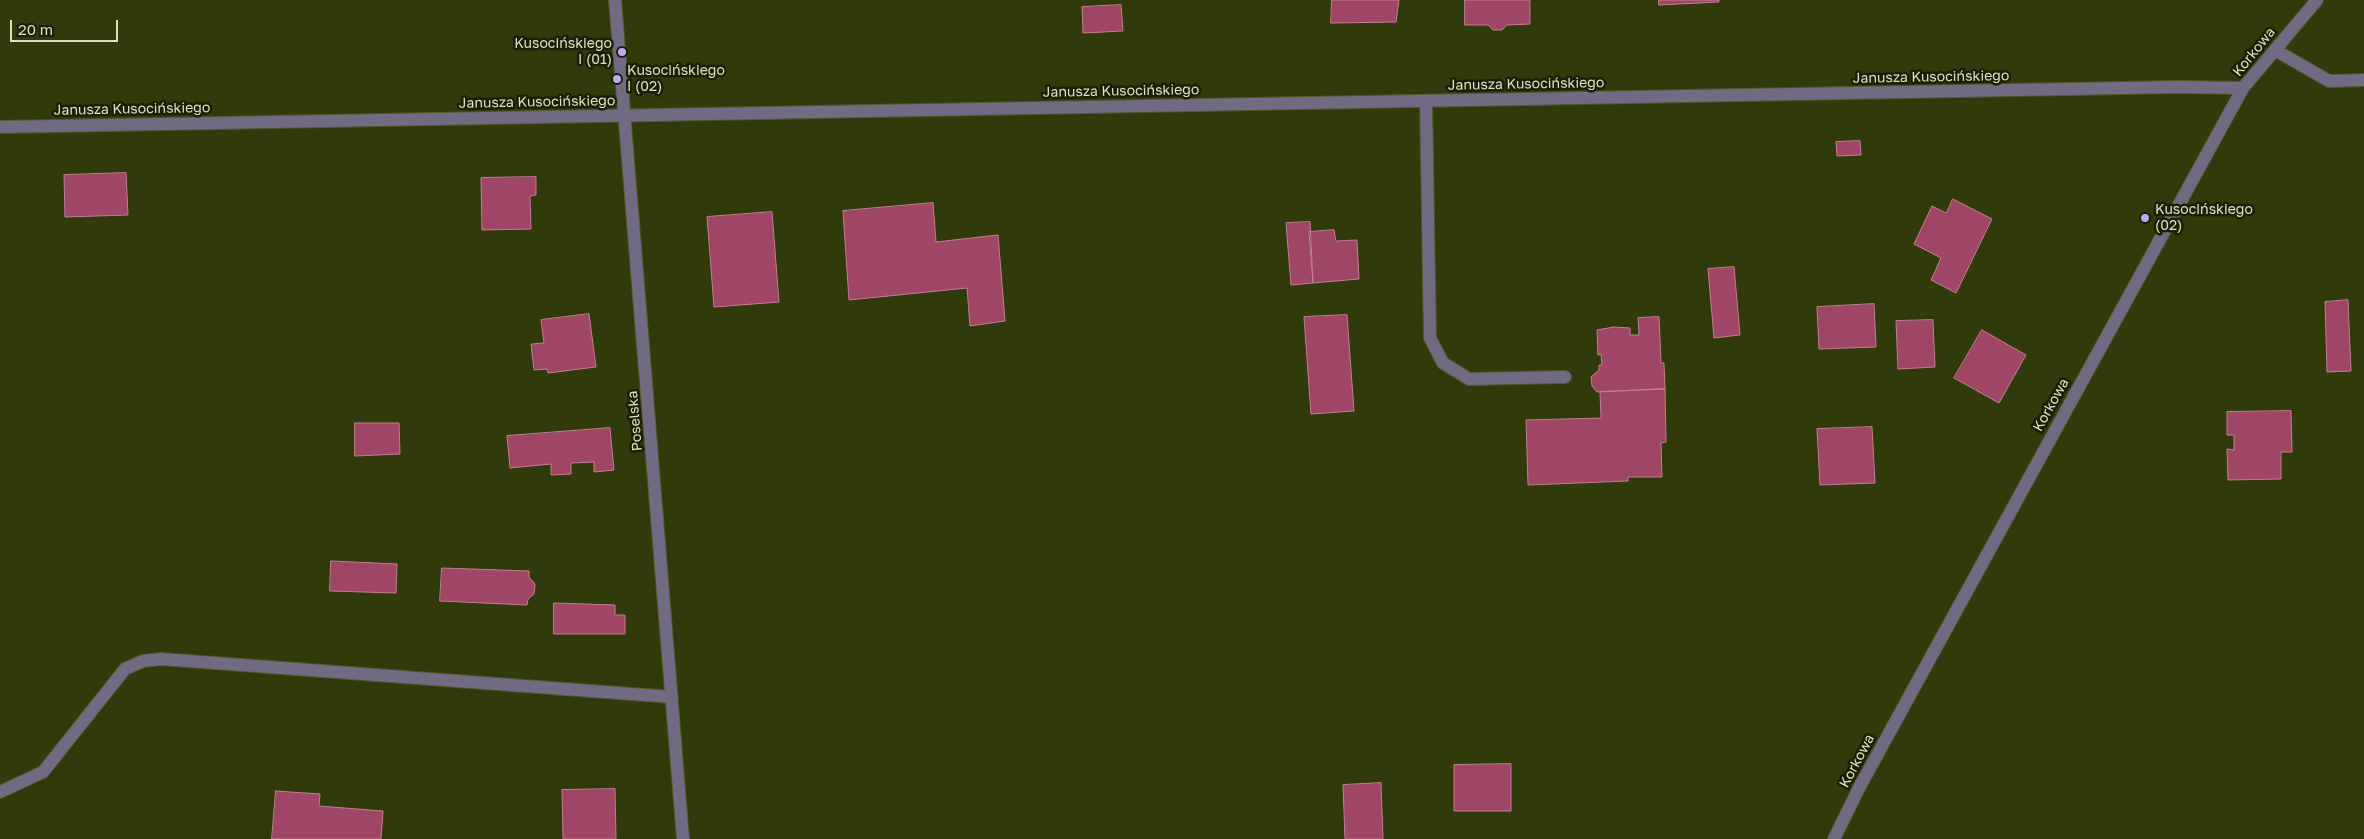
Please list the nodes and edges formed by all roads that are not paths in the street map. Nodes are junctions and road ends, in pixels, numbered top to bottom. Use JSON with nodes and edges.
{"nodes":[{"id":1,"x":615,"y":0,"type":"edge"},
{"id":2,"x":2316,"y":0,"type":"edge"},
{"id":3,"x":2275,"y":50,"type":"junction"},
{"id":4,"x":2364,"y":80,"type":"edge"},
{"id":5,"x":2243,"y":88,"type":"junction"},
{"id":6,"x":1426,"y":101,"type":"junction"},
{"id":7,"x":625,"y":115,"type":"junction"},
{"id":8,"x":0,"y":127,"type":"edge"},
{"id":9,"x":1565,"y":377,"type":"dead end"},
{"id":10,"x":672,"y":697,"type":"junction"},
{"id":11,"x":0,"y":792,"type":"edge"},
{"id":12,"x":684,"y":839,"type":"edge"},
{"id":13,"x":1834,"y":839,"type":"edge"}],
"edges":[{"from":1,"to":7,"type":"street","name":"Poselska"},
{"from":2,"to":3,"type":"street","name":"Korkowa"},
{"from":3,"to":4,"type":"street"},
{"from":3,"to":5,"type":"street","name":"Korkowa"},
{"from":5,"to":6,"type":"street","name":"Janusza Kusocińskiego"},
{"from":5,"to":13,"type":"street","name":"Korkowa"},
{"from":6,"to":7,"type":"street","name":"Janusza Kusocińskiego"},
{"from":6,"to":9,"type":"street"},
{"from":7,"to":8,"type":"street","name":"Janusza Kusocińskiego"},
{"from":7,"to":10,"type":"street","name":"Poselska"},
{"from":10,"to":11,"type":"street"},
{"from":10,"to":12,"type":"street","name":"Poselska"}]}
